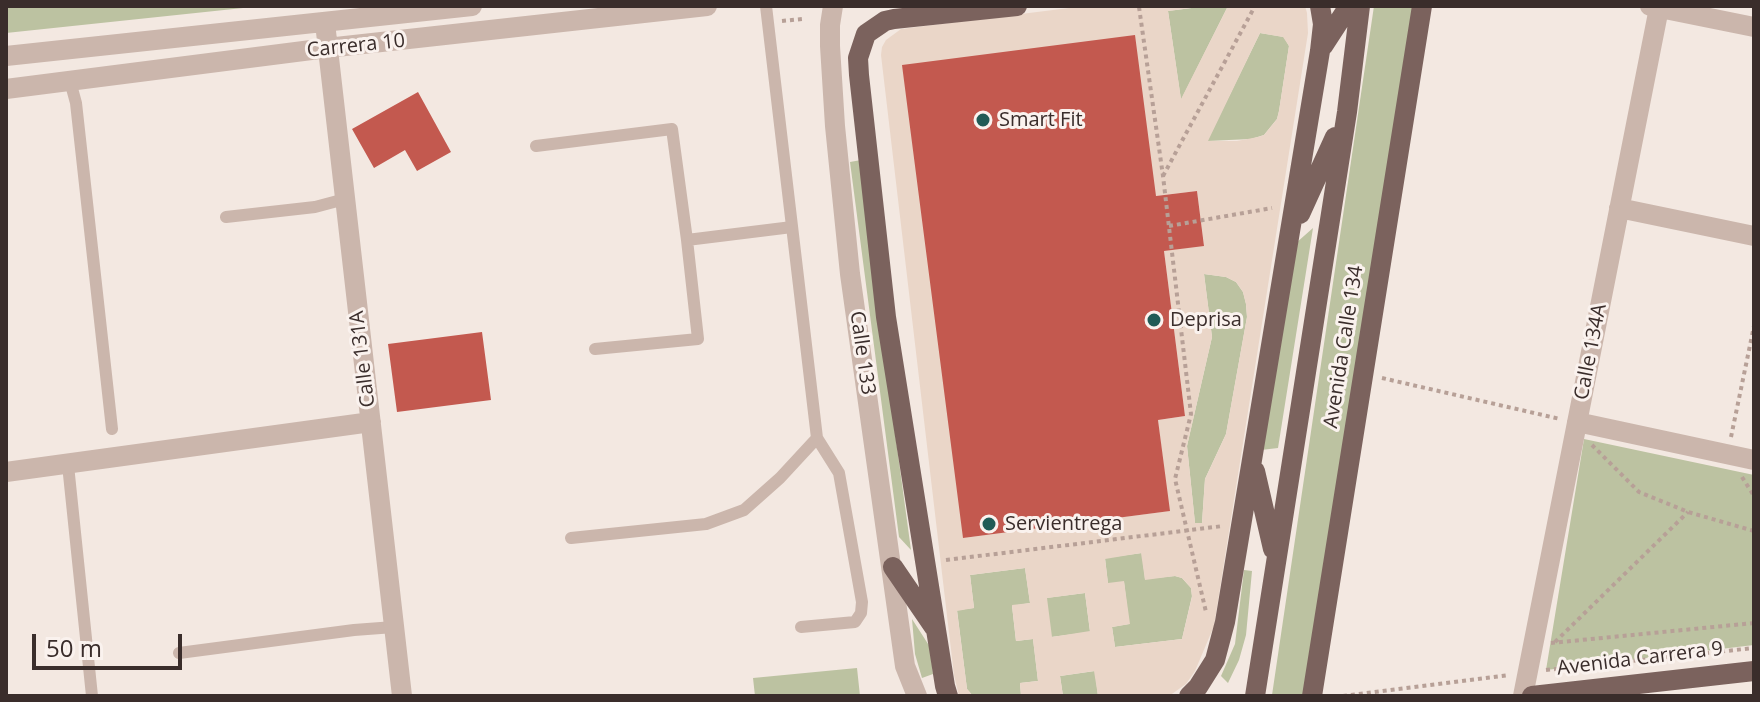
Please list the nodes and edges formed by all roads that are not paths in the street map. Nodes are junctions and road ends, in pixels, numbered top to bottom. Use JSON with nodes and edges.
{"nodes":[{"id":1,"x":472,"y":6,"type":"edge"},
{"id":2,"x":707,"y":6,"type":"edge"},
{"id":3,"x":766,"y":6,"type":"edge"},
{"id":4,"x":833,"y":6,"type":"edge"},
{"id":5,"x":1017,"y":6,"type":"edge"},
{"id":6,"x":1320,"y":6,"type":"edge"},
{"id":7,"x":1349,"y":6,"type":"edge"},
{"id":8,"x":1360,"y":6,"type":"edge"},
{"id":9,"x":1422,"y":6,"type":"edge"},
{"id":10,"x":1654,"y":7,"type":"edge"},
{"id":11,"x":325,"y":23,"type":"junction"},
{"id":12,"x":1754,"y":27,"type":"edge"},
{"id":13,"x":327,"y":48,"type":"junction"},
{"id":14,"x":1320,"y":51,"type":"junction"},
{"id":15,"x":6,"y":56,"type":"edge"},
{"id":16,"x":70,"y":81,"type":"junction"},
{"id":17,"x":6,"y":89,"type":"edge"},
{"id":18,"x":1347,"y":112,"type":"junction"},
{"id":19,"x":536,"y":146,"type":"dead end"},
{"id":20,"x":345,"y":199,"type":"junction"},
{"id":21,"x":1619,"y":208,"type":"junction"},
{"id":22,"x":226,"y":217,"type":"dead end"},
{"id":23,"x":792,"y":227,"type":"junction"},
{"id":24,"x":1754,"y":236,"type":"edge"},
{"id":25,"x":1289,"y":239,"type":"junction"},
{"id":26,"x":687,"y":240,"type":"junction"},
{"id":27,"x":595,"y":349,"type":"dead end"},
{"id":28,"x":371,"y":422,"type":"junction"},
{"id":29,"x":1577,"y":422,"type":"junction"},
{"id":30,"x":112,"y":429,"type":"dead end"},
{"id":31,"x":817,"y":438,"type":"junction"},
{"id":32,"x":1252,"y":459,"type":"junction"},
{"id":33,"x":1754,"y":460,"type":"edge"},
{"id":34,"x":68,"y":465,"type":"junction"},
{"id":35,"x":6,"y":472,"type":"edge"},
{"id":36,"x":571,"y":538,"type":"dead end"},
{"id":37,"x":1275,"y":561,"type":"junction"},
{"id":38,"x":893,"y":567,"type":"junction"},
{"id":39,"x":394,"y":627,"type":"junction"},
{"id":40,"x":801,"y":627,"type":"dead end"},
{"id":41,"x":936,"y":630,"type":"junction"},
{"id":42,"x":179,"y":653,"type":"dead end"},
{"id":43,"x":1754,"y":671,"type":"edge"},
{"id":44,"x":92,"y":696,"type":"edge"},
{"id":45,"x":402,"y":696,"type":"edge"},
{"id":46,"x":917,"y":696,"type":"edge"},
{"id":47,"x":948,"y":696,"type":"edge"},
{"id":48,"x":1189,"y":696,"type":"edge"},
{"id":49,"x":1255,"y":696,"type":"edge"},
{"id":50,"x":1312,"y":696,"type":"edge"},
{"id":51,"x":1523,"y":696,"type":"edge"},
{"id":52,"x":1532,"y":696,"type":"edge"}],
"edges":[{"from":1,"to":11,"type":"street","name":"Carrera 10"},
{"from":2,"to":13,"type":"street","name":"Carrera 10"},
{"from":3,"to":23,"type":"lane"},
{"from":4,"to":38,"type":"street","name":"Calle 133"},
{"from":5,"to":41,"type":"main road"},
{"from":6,"to":14,"type":"main road"},
{"from":7,"to":14,"type":"main road"},
{"from":8,"to":18,"type":"main road","name":"Avenida Calle 134"},
{"from":9,"to":50,"type":"main road","name":"Avenida Calle 134"},
{"from":10,"to":12,"type":"street"},
{"from":10,"to":21,"type":"street","name":"Calle 134A"},
{"from":11,"to":13,"type":"street","name":"Calle 131A"},
{"from":11,"to":15,"type":"street","name":"Carrera 10"},
{"from":13,"to":16,"type":"street","name":"Carrera 10"},
{"from":13,"to":20,"type":"street","name":"Calle 131A"},
{"from":14,"to":25,"type":"main road"},
{"from":16,"to":17,"type":"street","name":"Carrera 10"},
{"from":16,"to":30,"type":"lane"},
{"from":18,"to":25,"type":"main road"},
{"from":18,"to":37,"type":"main road","name":"Avenida Calle 134"},
{"from":19,"to":26,"type":"lane"},
{"from":20,"to":22,"type":"lane"},
{"from":20,"to":28,"type":"street","name":"Calle 131A"},
{"from":21,"to":24,"type":"street"},
{"from":21,"to":29,"type":"street","name":"Calle 134A"},
{"from":23,"to":26,"type":"lane"},
{"from":23,"to":31,"type":"lane"},
{"from":25,"to":32,"type":"main road"},
{"from":26,"to":27,"type":"lane"},
{"from":28,"to":34,"type":"street"},
{"from":28,"to":39,"type":"street","name":"Calle 131A"},
{"from":29,"to":33,"type":"street"},
{"from":29,"to":51,"type":"street","name":"Calle 134A"},
{"from":31,"to":36,"type":"lane"},
{"from":31,"to":40,"type":"lane"},
{"from":32,"to":37,"type":"main road"},
{"from":32,"to":48,"type":"main road"},
{"from":34,"to":35,"type":"street"},
{"from":34,"to":44,"type":"lane"},
{"from":37,"to":49,"type":"main road","name":"Avenida Calle 134"},
{"from":38,"to":41,"type":"main road"},
{"from":38,"to":46,"type":"street","name":"Calle 133"},
{"from":39,"to":42,"type":"lane"},
{"from":39,"to":45,"type":"street","name":"Calle 131A"},
{"from":41,"to":47,"type":"main road"},
{"from":43,"to":52,"type":"main road","name":"Avenida Carrera 9"}]}
